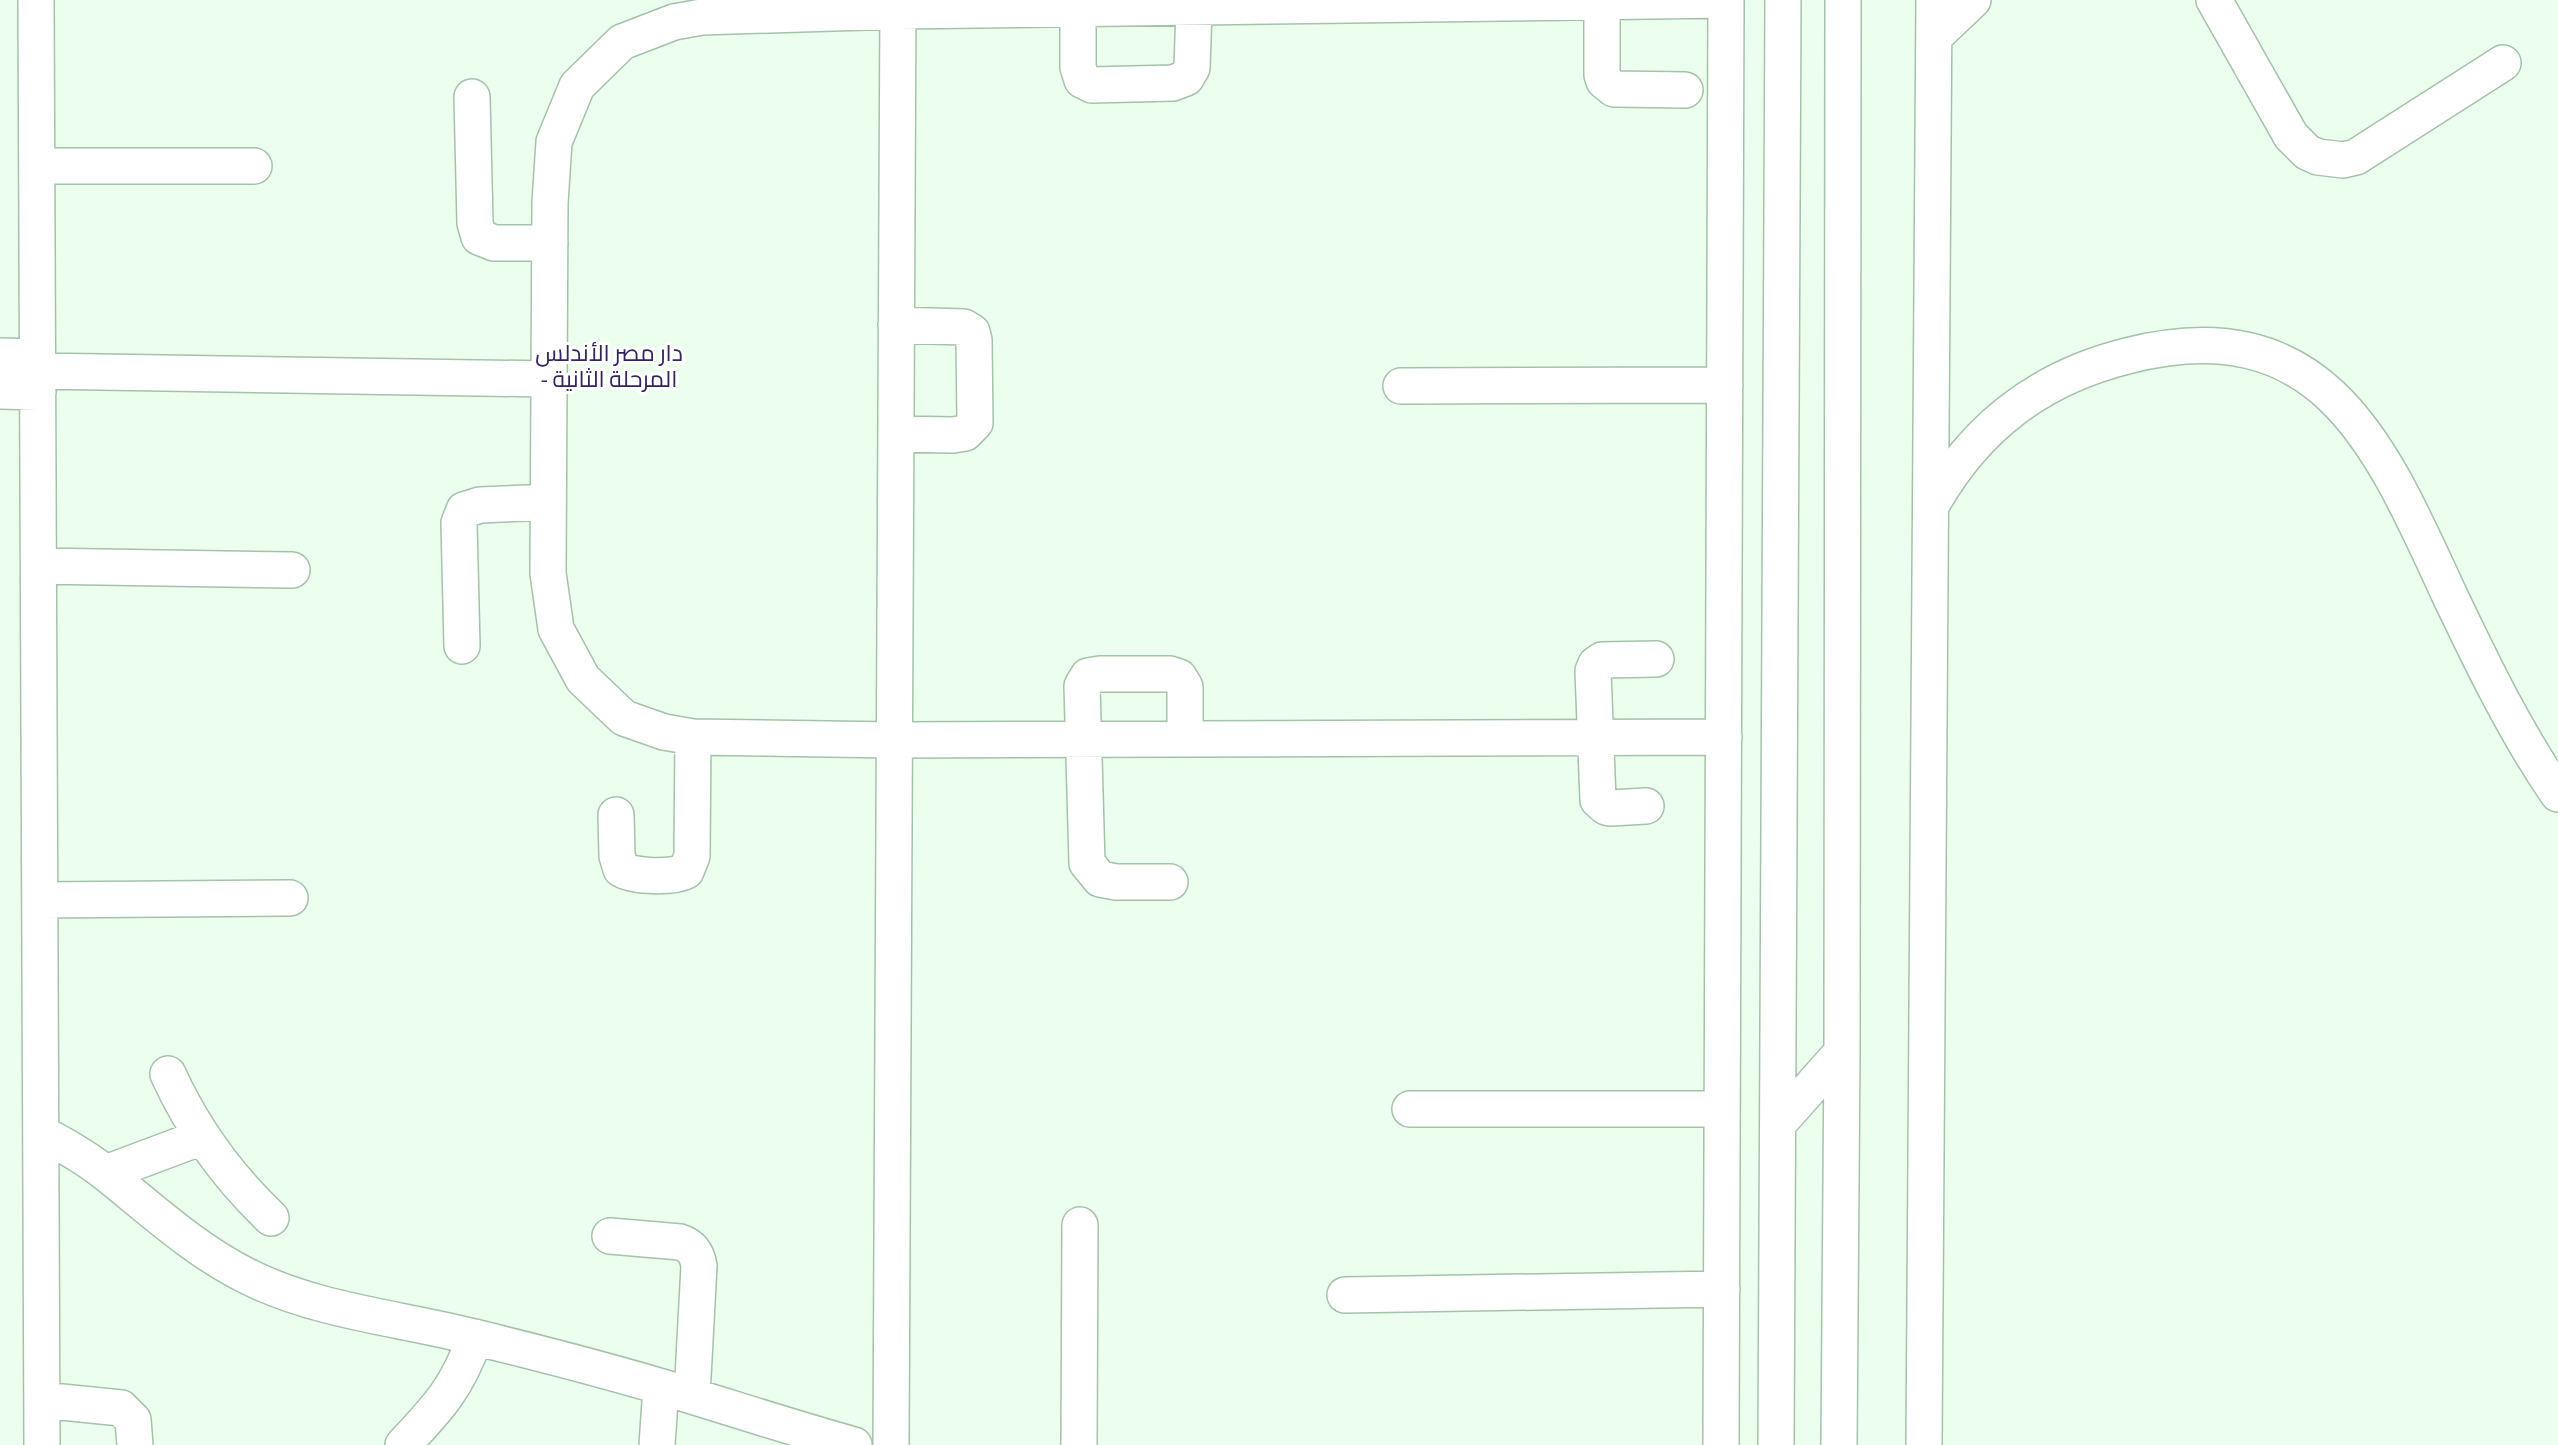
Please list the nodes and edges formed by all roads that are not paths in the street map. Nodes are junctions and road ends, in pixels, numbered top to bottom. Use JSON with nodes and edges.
{"nodes":[{"id":1,"x":36,"y":0,"type":"edge"},
{"id":2,"x":1726,"y":0,"type":"edge"},
{"id":3,"x":1783,"y":0,"type":"edge"},
{"id":4,"x":1843,"y":0,"type":"edge"},
{"id":5,"x":1934,"y":0,"type":"edge"},
{"id":6,"x":1973,"y":0,"type":"edge"},
{"id":7,"x":2214,"y":0,"type":"edge"},
{"id":8,"x":1602,"y":1,"type":"edge"},
{"id":9,"x":898,"y":6,"type":"edge"},
{"id":10,"x":1086,"y":6,"type":"edge"},
{"id":11,"x":702,"y":8,"type":"edge"},
{"id":12,"x":1194,"y":8,"type":"junction"},
{"id":13,"x":1934,"y":37,"type":"junction"},
{"id":14,"x":2503,"y":63,"type":"dead end"},
{"id":15,"x":1685,"y":90,"type":"dead end"},
{"id":16,"x":472,"y":97,"type":"dead end"},
{"id":17,"x":37,"y":166,"type":"junction"},
{"id":18,"x":254,"y":166,"type":"dead end"},
{"id":19,"x":550,"y":243,"type":"junction"},
{"id":20,"x":896,"y":325,"type":"junction"},
{"id":21,"x":0,"y":356,"type":"edge"},
{"id":22,"x":38,"y":373,"type":"junction"},
{"id":23,"x":549,"y":379,"type":"junction"},
{"id":24,"x":1725,"y":385,"type":"junction"},
{"id":25,"x":1401,"y":386,"type":"dead end"},
{"id":26,"x":0,"y":391,"type":"edge"},
{"id":27,"x":896,"y":434,"type":"junction"},
{"id":28,"x":547,"y":502,"type":"junction"},
{"id":29,"x":1931,"y":506,"type":"junction"},
{"id":30,"x":39,"y":566,"type":"junction"},
{"id":31,"x":292,"y":570,"type":"dead end"},
{"id":32,"x":462,"y":646,"type":"dead end"},
{"id":33,"x":1656,"y":659,"type":"dead end"},
{"id":34,"x":693,"y":737,"type":"junction"},
{"id":35,"x":1724,"y":737,"type":"junction"},
{"id":36,"x":1595,"y":738,"type":"junction"},
{"id":37,"x":1083,"y":739,"type":"junction"},
{"id":38,"x":1185,"y":739,"type":"junction"},
{"id":39,"x":894,"y":740,"type":"junction"},
{"id":40,"x":2558,"y":793,"type":"edge"},
{"id":41,"x":1646,"y":806,"type":"dead end"},
{"id":42,"x":615,"y":816,"type":"dead end"},
{"id":43,"x":1170,"y":882,"type":"dead end"},
{"id":44,"x":290,"y":898,"type":"dead end"},
{"id":45,"x":40,"y":900,"type":"junction"},
{"id":46,"x":1842,"y":1052,"type":"junction"},
{"id":47,"x":168,"y":1074,"type":"dead end"},
{"id":48,"x":1410,"y":1109,"type":"dead end"},
{"id":49,"x":1722,"y":1109,"type":"junction"},
{"id":50,"x":1778,"y":1124,"type":"junction"},
{"id":51,"x":41,"y":1133,"type":"junction"},
{"id":52,"x":202,"y":1137,"type":"junction"},
{"id":53,"x":106,"y":1173,"type":"junction"},
{"id":54,"x":271,"y":1218,"type":"dead end"},
{"id":55,"x":1080,"y":1225,"type":"dead end"},
{"id":56,"x":610,"y":1236,"type":"dead end"},
{"id":57,"x":1722,"y":1289,"type":"junction"},
{"id":58,"x":1345,"y":1295,"type":"dead end"},
{"id":59,"x":475,"y":1337,"type":"junction"},
{"id":60,"x":677,"y":1392,"type":"junction"},
{"id":61,"x":42,"y":1400,"type":"junction"},
{"id":62,"x":42,"y":1445,"type":"edge"},
{"id":63,"x":135,"y":1445,"type":"edge"},
{"id":64,"x":403,"y":1445,"type":"edge"},
{"id":65,"x":657,"y":1445,"type":"edge"},
{"id":66,"x":854,"y":1445,"type":"edge"},
{"id":67,"x":891,"y":1445,"type":"edge"},
{"id":68,"x":1079,"y":1445,"type":"edge"},
{"id":69,"x":1721,"y":1445,"type":"edge"},
{"id":70,"x":1776,"y":1445,"type":"edge"},
{"id":71,"x":1839,"y":1445,"type":"edge"},
{"id":72,"x":1924,"y":1445,"type":"edge"}],
"edges":[{"from":1,"to":17,"type":"street"},
{"from":2,"to":8,"type":"street"},
{"from":2,"to":24,"type":"street"},
{"from":3,"to":50,"type":"street"},
{"from":4,"to":46,"type":"street"},
{"from":5,"to":13,"type":"street"},
{"from":6,"to":13,"type":"street"},
{"from":7,"to":14,"type":"street"},
{"from":8,"to":12,"type":"street"},
{"from":8,"to":15,"type":"street"},
{"from":9,"to":10,"type":"street"},
{"from":9,"to":11,"type":"street"},
{"from":9,"to":20,"type":"street"},
{"from":10,"to":12,"type":"street"},
{"from":10,"to":12,"type":"street"},
{"from":11,"to":19,"type":"street"},
{"from":13,"to":29,"type":"street"},
{"from":16,"to":19,"type":"street"},
{"from":17,"to":18,"type":"street"},
{"from":17,"to":22,"type":"street"},
{"from":19,"to":23,"type":"street"},
{"from":20,"to":27,"type":"street"},
{"from":20,"to":27,"type":"street"},
{"from":21,"to":22,"type":"street"},
{"from":22,"to":23,"type":"street"},
{"from":22,"to":26,"type":"street"},
{"from":22,"to":30,"type":"street"},
{"from":23,"to":28,"type":"street"},
{"from":24,"to":25,"type":"street"},
{"from":24,"to":35,"type":"street"},
{"from":27,"to":39,"type":"street"},
{"from":28,"to":32,"type":"street"},
{"from":28,"to":34,"type":"street"},
{"from":29,"to":40,"type":"street"},
{"from":29,"to":72,"type":"street"},
{"from":30,"to":31,"type":"street"},
{"from":30,"to":45,"type":"street"},
{"from":33,"to":36,"type":"street"},
{"from":34,"to":39,"type":"street"},
{"from":34,"to":42,"type":"street"},
{"from":35,"to":36,"type":"street"},
{"from":35,"to":49,"type":"street"},
{"from":36,"to":38,"type":"street"},
{"from":36,"to":41,"type":"street"},
{"from":37,"to":38,"type":"street"},
{"from":37,"to":38,"type":"street"},
{"from":37,"to":39,"type":"street"},
{"from":37,"to":43,"type":"street"},
{"from":39,"to":67,"type":"street"},
{"from":44,"to":45,"type":"street"},
{"from":45,"to":51,"type":"street"},
{"from":46,"to":50,"type":"street"},
{"from":46,"to":71,"type":"street"},
{"from":47,"to":52,"type":"street"},
{"from":48,"to":49,"type":"street"},
{"from":49,"to":57,"type":"street"},
{"from":50,"to":70,"type":"street"},
{"from":51,"to":53,"type":"street"},
{"from":51,"to":61,"type":"street"},
{"from":52,"to":53,"type":"street"},
{"from":52,"to":54,"type":"street"},
{"from":53,"to":59,"type":"street"},
{"from":55,"to":68,"type":"street"},
{"from":56,"to":60,"type":"street"},
{"from":57,"to":58,"type":"street"},
{"from":57,"to":69,"type":"street"},
{"from":59,"to":60,"type":"street"},
{"from":59,"to":64,"type":"street"},
{"from":60,"to":65,"type":"street"},
{"from":60,"to":66,"type":"street"},
{"from":61,"to":62,"type":"street"},
{"from":61,"to":63,"type":"street"}]}
